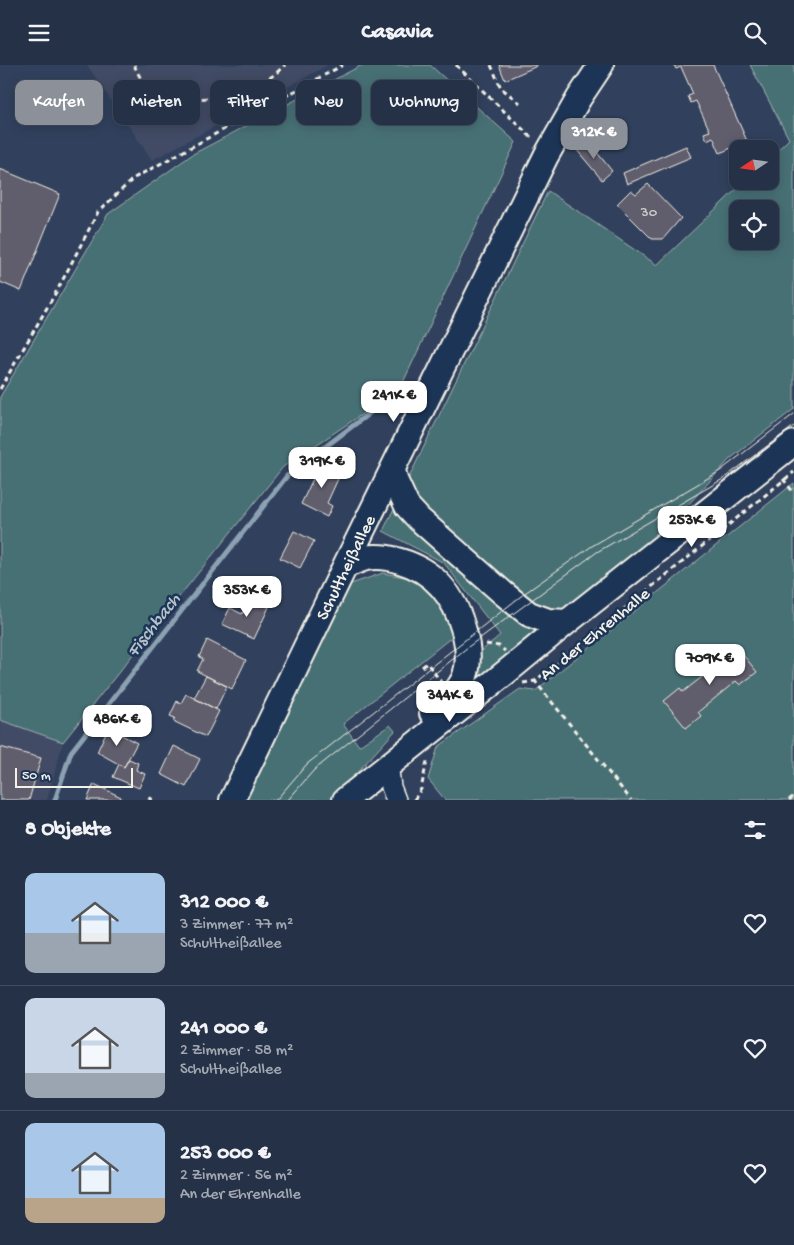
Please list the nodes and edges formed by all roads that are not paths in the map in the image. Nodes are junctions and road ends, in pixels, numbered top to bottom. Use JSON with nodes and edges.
{"nodes":[{"id":1,"x":597,"y":66,"type":"edge"},
{"id":2,"x":794,"y":443,"type":"edge"},
{"id":3,"x":393,"y":469,"type":"junction"},
{"id":4,"x":344,"y":566,"type":"junction"},
{"id":5,"x":567,"y":622,"type":"junction"},
{"id":6,"x":418,"y":753,"type":"junction"},
{"id":7,"x":388,"y":764,"type":"junction"},
{"id":8,"x":232,"y":800,"type":"edge"},
{"id":9,"x":345,"y":800,"type":"edge"},
{"id":10,"x":396,"y":800,"type":"edge"}],
"edges":[{"from":1,"to":3,"type":"main road","name":"Schultheißallee"},
{"from":2,"to":5,"type":"main road","name":"An der Ehrenhalle"},
{"from":3,"to":4,"type":"main road","name":"Schultheißallee"},
{"from":3,"to":5,"type":"main road"},
{"from":4,"to":6,"type":"main road"},
{"from":4,"to":8,"type":"main road","name":"Schultheißallee"},
{"from":5,"to":6,"type":"main road"},
{"from":6,"to":7,"type":"main road"},
{"from":7,"to":9,"type":"main road"},
{"from":7,"to":10,"type":"lane"}]}
